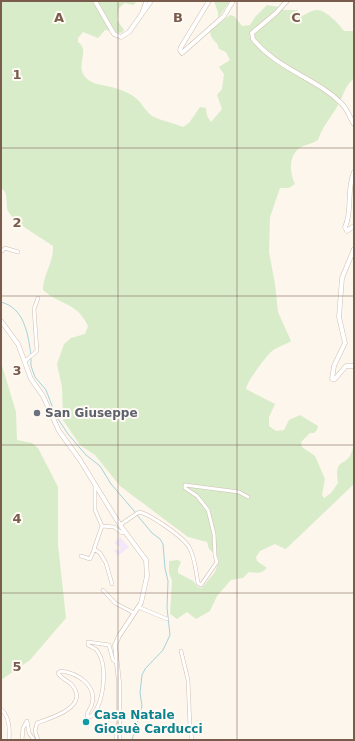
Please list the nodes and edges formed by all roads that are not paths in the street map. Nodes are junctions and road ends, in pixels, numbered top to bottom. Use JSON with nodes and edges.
{"nodes":[{"id":1,"x":95,"y":1,"type":"edge"},
{"id":2,"x":146,"y":1,"type":"edge"},
{"id":3,"x":151,"y":1,"type":"edge"},
{"id":4,"x":209,"y":1,"type":"edge"},
{"id":5,"x":233,"y":1,"type":"edge"},
{"id":6,"x":287,"y":1,"type":"edge"},
{"id":7,"x":142,"y":12,"type":"junction"},
{"id":8,"x":354,"y":124,"type":"edge"},
{"id":9,"x":354,"y":172,"type":"edge"},
{"id":10,"x":354,"y":226,"type":"edge"},
{"id":11,"x":354,"y":249,"type":"edge"},
{"id":12,"x":1,"y":252,"type":"edge"},
{"id":13,"x":18,"y":252,"type":"dead end"},
{"id":14,"x":38,"y":298,"type":"dead end"},
{"id":15,"x":1,"y":321,"type":"edge"},
{"id":16,"x":27,"y":360,"type":"junction"},
{"id":17,"x":354,"y":366,"type":"edge"},
{"id":18,"x":95,"y":486,"type":"junction"},
{"id":19,"x":248,"y":497,"type":"dead end"},
{"id":20,"x":120,"y":525,"type":"junction"},
{"id":21,"x":102,"y":526,"type":"junction"},
{"id":22,"x":125,"y":532,"type":"junction"},
{"id":23,"x":94,"y":550,"type":"junction"},
{"id":24,"x":81,"y":556,"type":"dead end"},
{"id":25,"x":112,"y":584,"type":"dead end"},
{"id":26,"x":103,"y":590,"type":"dead end"},
{"id":27,"x":138,"y":607,"type":"junction"},
{"id":28,"x":134,"y":613,"type":"junction"},
{"id":29,"x":167,"y":619,"type":"dead end"},
{"id":30,"x":181,"y":651,"type":"dead end"},
{"id":31,"x":117,"y":663,"type":"junction"},
{"id":32,"x":1,"y":709,"type":"edge"},
{"id":33,"x":10,"y":740,"type":"edge"},
{"id":34,"x":22,"y":740,"type":"edge"},
{"id":35,"x":34,"y":740,"type":"edge"},
{"id":36,"x":38,"y":740,"type":"edge"},
{"id":37,"x":118,"y":740,"type":"edge"},
{"id":38,"x":192,"y":740,"type":"edge"}],
"edges":[{"from":1,"to":7,"type":"street"},
{"from":2,"to":7,"type":"street"},
{"from":3,"to":7,"type":"street"},
{"from":4,"to":5,"type":"street"},
{"from":6,"to":8,"type":"street"},
{"from":9,"to":10,"type":"street"},
{"from":11,"to":17,"type":"street"},
{"from":12,"to":13,"type":"street"},
{"from":14,"to":16,"type":"street"},
{"from":15,"to":16,"type":"street"},
{"from":16,"to":18,"type":"street"},
{"from":18,"to":20,"type":"street"},
{"from":18,"to":21,"type":"street"},
{"from":19,"to":20,"type":"street"},
{"from":20,"to":22,"type":"street"},
{"from":21,"to":22,"type":"street"},
{"from":21,"to":23,"type":"street"},
{"from":22,"to":27,"type":"street"},
{"from":23,"to":24,"type":"street"},
{"from":23,"to":25,"type":"street"},
{"from":26,"to":28,"type":"street"},
{"from":27,"to":28,"type":"street"},
{"from":27,"to":29,"type":"street"},
{"from":28,"to":31,"type":"street"},
{"from":30,"to":38,"type":"street"},
{"from":31,"to":36,"type":"street"},
{"from":31,"to":37,"type":"street"},
{"from":32,"to":33,"type":"street"},
{"from":34,"to":35,"type":"street"}]}
